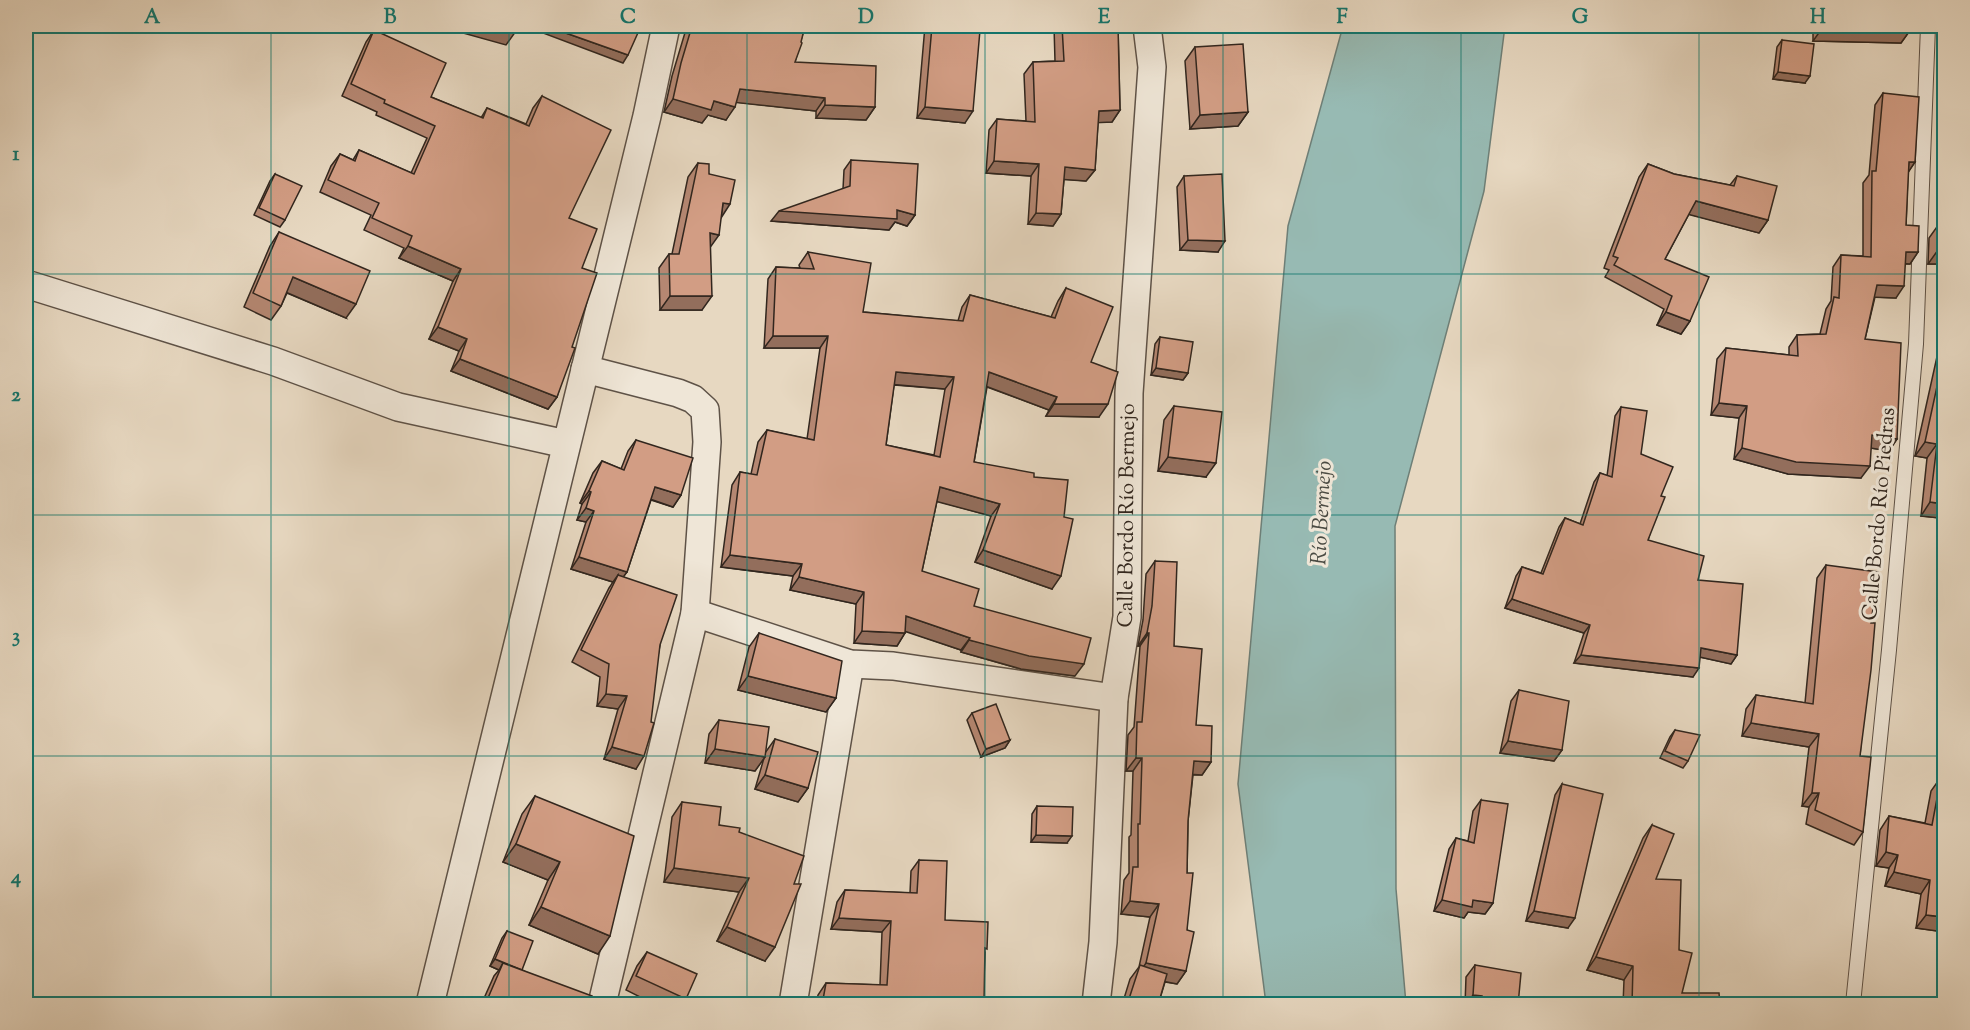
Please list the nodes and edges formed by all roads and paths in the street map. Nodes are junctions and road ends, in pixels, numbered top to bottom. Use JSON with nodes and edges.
{"nodes":[{"id":1,"x":666,"y":26,"type":"edge"},
{"id":2,"x":1147,"y":26,"type":"edge"},
{"id":3,"x":1928,"y":26,"type":"edge"},
{"id":4,"x":26,"y":284,"type":"edge"},
{"id":5,"x":585,"y":369,"type":"junction"},
{"id":6,"x":567,"y":444,"type":"junction"},
{"id":7,"x":695,"y":613,"type":"junction"},
{"id":8,"x":850,"y":664,"type":"junction"},
{"id":9,"x":1114,"y":698,"type":"junction"},
{"id":10,"x":430,"y":1005,"type":"edge"},
{"id":11,"x":602,"y":1005,"type":"edge"},
{"id":12,"x":793,"y":1005,"type":"edge"},
{"id":13,"x":1096,"y":1005,"type":"edge"},
{"id":14,"x":1853,"y":1005,"type":"edge"}],
"edges":[{"from":1,"to":5,"type":"street"},
{"from":2,"to":9,"type":"street","name":"Calle Bordo Río Bermejo"},
{"from":3,"to":14,"type":"lane","name":"Calle Bordo Río Piedras"},
{"from":4,"to":6,"type":"street"},
{"from":5,"to":6,"type":"street"},
{"from":5,"to":7,"type":"street"},
{"from":6,"to":10,"type":"street"},
{"from":7,"to":8,"type":"street"},
{"from":7,"to":11,"type":"street"},
{"from":8,"to":9,"type":"street"},
{"from":8,"to":12,"type":"street"},
{"from":9,"to":13,"type":"street","name":"Calle Bordo Río Bermejo"}]}
